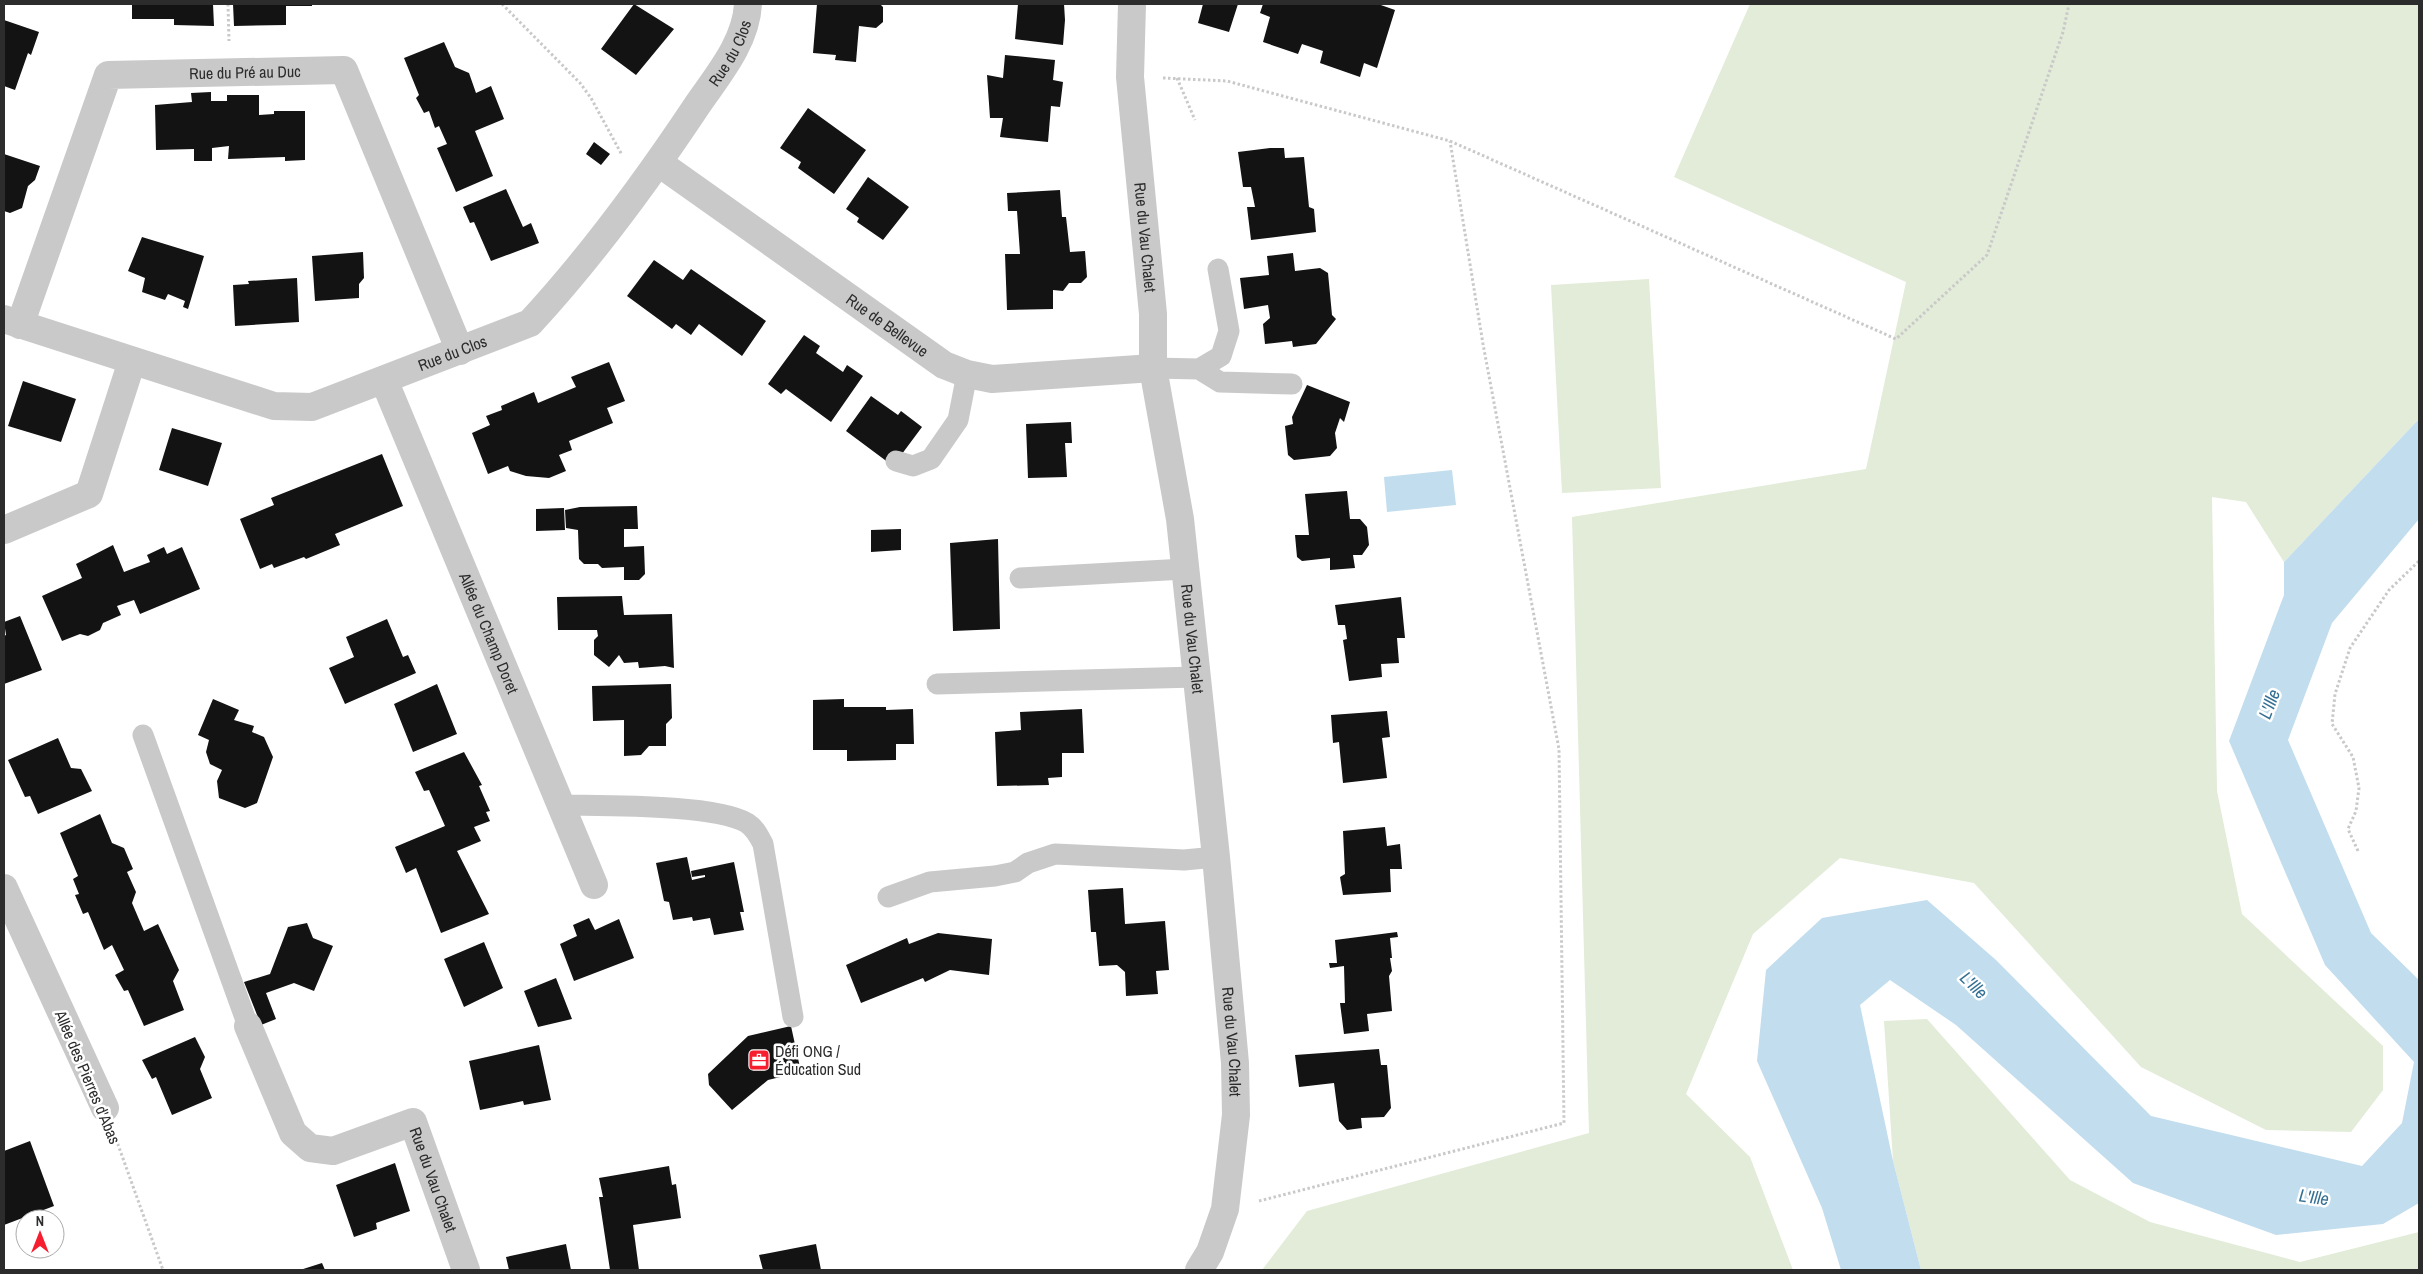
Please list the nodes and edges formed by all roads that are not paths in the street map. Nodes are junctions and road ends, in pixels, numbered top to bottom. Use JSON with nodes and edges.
{"nodes":[{"id":1,"x":748,"y":4,"type":"edge"},
{"id":2,"x":1132,"y":4,"type":"edge"},
{"id":3,"x":658,"y":163,"type":"junction"},
{"id":4,"x":1218,"y":269,"type":"dead end"},
{"id":5,"x":12,"y":322,"type":"edge"},
{"id":6,"x":460,"y":351,"type":"junction"},
{"id":7,"x":132,"y":361,"type":"junction"},
{"id":8,"x":1152,"y":368,"type":"junction"},
{"id":9,"x":1199,"y":369,"type":"junction"},
{"id":10,"x":967,"y":374,"type":"junction"},
{"id":11,"x":384,"y":380,"type":"junction"},
{"id":12,"x":1292,"y":384,"type":"dead end"},
{"id":13,"x":896,"y":461,"type":"dead end"},
{"id":14,"x":4,"y":530,"type":"edge"},
{"id":15,"x":1185,"y":569,"type":"junction"},
{"id":16,"x":1020,"y":578,"type":"dead end"},
{"id":17,"x":1196,"y":678,"type":"junction"},
{"id":18,"x":937,"y":684,"type":"dead end"},
{"id":19,"x":143,"y":735,"type":"dead end"},
{"id":20,"x":562,"y":804,"type":"junction"},
{"id":21,"x":1216,"y":858,"type":"junction"},
{"id":22,"x":594,"y":886,"type":"dead end"},
{"id":23,"x":4,"y":888,"type":"edge"},
{"id":24,"x":888,"y":897,"type":"dead end"},
{"id":25,"x":793,"y":1017,"type":"dead end"},
{"id":26,"x":248,"y":1026,"type":"joint"},
{"id":27,"x":104,"y":1108,"type":"road end"},
{"id":28,"x":466,"y":1270,"type":"edge"},
{"id":29,"x":1199,"y":1270,"type":"edge"}],
"edges":[{"from":1,"to":3,"type":"street","name":"Rue du Clos"},
{"from":2,"to":8,"type":"street","name":"Rue du Vau Chalet"},
{"from":3,"to":6,"type":"street","name":"Rue du Clos"},
{"from":3,"to":10,"type":"street","name":"Rue de Bellevue"},
{"from":4,"to":9,"type":"lane"},
{"from":5,"to":6,"type":"street","name":"Rue du Pré au Duc"},
{"from":5,"to":7,"type":"street","name":"Rue du Clos"},
{"from":6,"to":11,"type":"street","name":"Rue du Clos"},
{"from":7,"to":11,"type":"street","name":"Rue du Clos"},
{"from":7,"to":14,"type":"street"},
{"from":8,"to":9,"type":"lane"},
{"from":8,"to":10,"type":"street","name":"Rue de Bellevue"},
{"from":8,"to":15,"type":"street","name":"Rue du Vau Chalet"},
{"from":9,"to":12,"type":"lane"},
{"from":10,"to":13,"type":"lane"},
{"from":11,"to":20,"type":"street","name":"Allée du Champ Doret"},
{"from":15,"to":16,"type":"lane"},
{"from":15,"to":17,"type":"street","name":"Rue du Vau Chalet"},
{"from":17,"to":18,"type":"lane"},
{"from":17,"to":21,"type":"street","name":"Rue du Vau Chalet"},
{"from":19,"to":26,"type":"lane"},
{"from":20,"to":22,"type":"street","name":"Allée du Champ Doret"},
{"from":20,"to":25,"type":"lane"},
{"from":21,"to":24,"type":"lane"},
{"from":21,"to":29,"type":"street","name":"Rue du Vau Chalet"},
{"from":23,"to":27,"type":"street","name":"Allée des Pierres d'Abas"},
{"from":26,"to":28,"type":"street","name":"Rue du Vau Chalet"}]}
